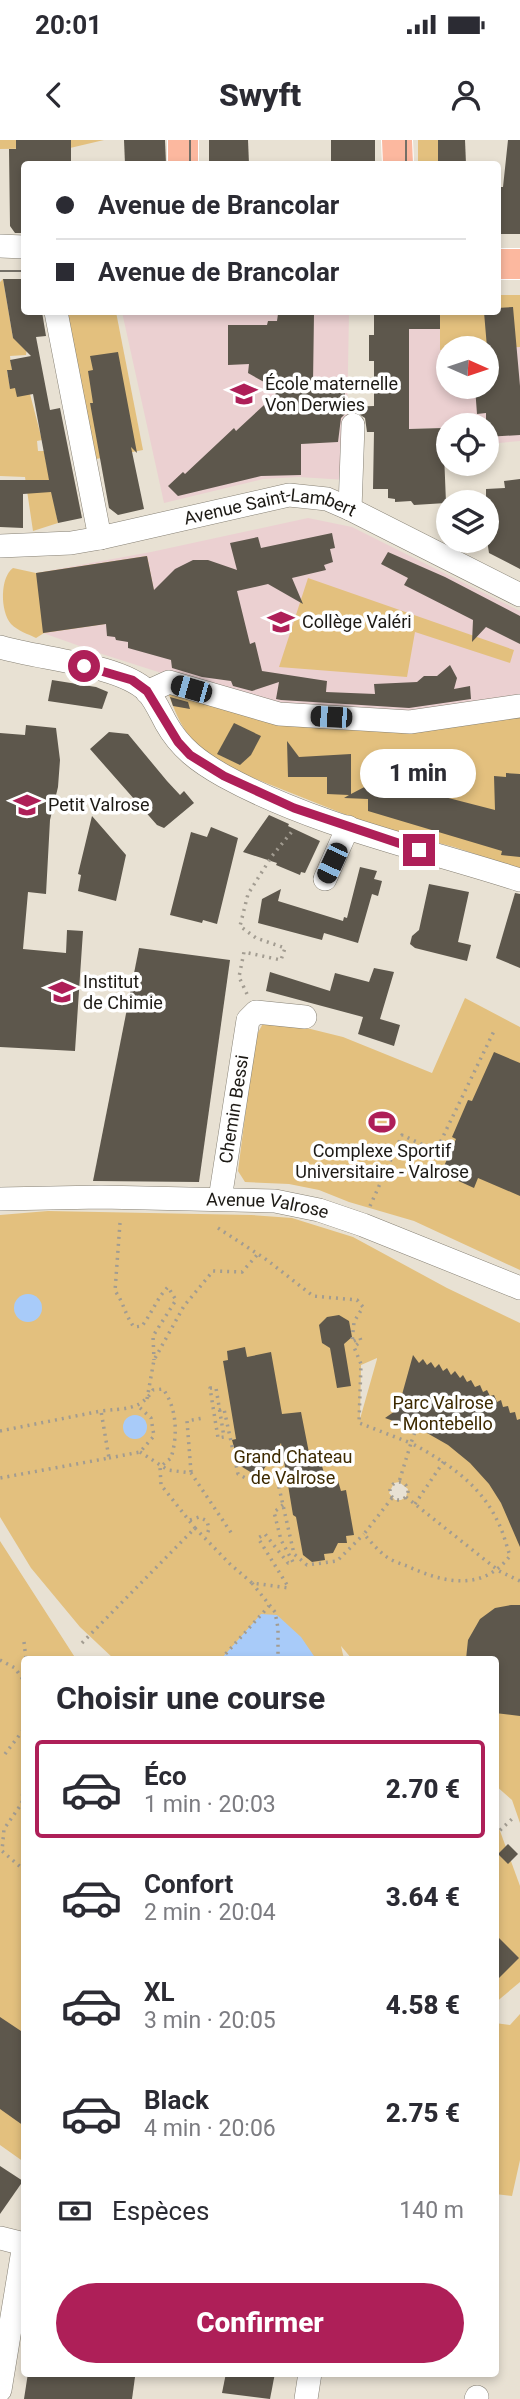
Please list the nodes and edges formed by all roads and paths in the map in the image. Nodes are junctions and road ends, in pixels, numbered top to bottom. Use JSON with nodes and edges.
{"nodes":[{"id":1,"x":183,"y":140,"type":"edge"},
{"id":2,"x":397,"y":140,"type":"edge"},
{"id":3,"x":183,"y":161,"type":"edge"},
{"id":4,"x":398,"y":161,"type":"edge"},
{"id":5,"x":0,"y":246,"type":"edge"},
{"id":6,"x":21,"y":247,"type":"edge"},
{"id":7,"x":501,"y":264,"type":"edge"},
{"id":8,"x":520,"y":264,"type":"edge"},
{"id":9,"x":57,"y":315,"type":"edge"},
{"id":10,"x":353,"y":425,"type":"dead end"},
{"id":11,"x":350,"y":509,"type":"junction"},
{"id":12,"x":100,"y":538,"type":"junction"},
{"id":13,"x":0,"y":546,"type":"edge"},
{"id":14,"x":520,"y":595,"type":"edge"},
{"id":15,"x":0,"y":647,"type":"edge"},
{"id":16,"x":147,"y":691,"type":"junction"},
{"id":17,"x":520,"y":706,"type":"edge"},
{"id":18,"x":307,"y":813,"type":"junction"},
{"id":19,"x":348,"y":827,"type":"junction"},
{"id":20,"x":325,"y":879,"type":"dead end"},
{"id":21,"x":520,"y":880,"type":"edge"},
{"id":22,"x":305,"y":1017,"type":"dead end"},
{"id":23,"x":248,"y":1020,"type":"junction"},
{"id":24,"x":495,"y":1029,"type":"dead end"},
{"id":25,"x":0,"y":1199,"type":"edge"},
{"id":26,"x":220,"y":1199,"type":"junction"},
{"id":27,"x":120,"y":1223,"type":"dead end"},
{"id":28,"x":363,"y":1224,"type":"junction"},
{"id":29,"x":218,"y":1228,"type":"dead end"},
{"id":30,"x":258,"y":1254,"type":"junction"},
{"id":31,"x":520,"y":1288,"type":"edge"},
{"id":32,"x":154,"y":1360,"type":"junction"},
{"id":33,"x":146,"y":1401,"type":"junction"},
{"id":34,"x":138,"y":1406,"type":"junction"},
{"id":35,"x":219,"y":1410,"type":"junction"},
{"id":36,"x":101,"y":1411,"type":"junction"},
{"id":37,"x":203,"y":1418,"type":"dead end"},
{"id":38,"x":416,"y":1429,"type":"dead end"},
{"id":39,"x":0,"y":1431,"type":"edge"},
{"id":40,"x":411,"y":1443,"type":"junction"},
{"id":41,"x":140,"y":1452,"type":"junction"},
{"id":42,"x":110,"y":1458,"type":"junction"},
{"id":43,"x":444,"y":1461,"type":"junction"},
{"id":44,"x":160,"y":1467,"type":"junction"},
{"id":45,"x":191,"y":1473,"type":"junction"},
{"id":46,"x":0,"y":1478,"type":"edge"},
{"id":47,"x":399,"y":1482,"type":"junction"},
{"id":48,"x":406,"y":1497,"type":"junction"},
{"id":49,"x":392,"y":1498,"type":"junction"},
{"id":50,"x":415,"y":1504,"type":"junction"},
{"id":51,"x":283,"y":1505,"type":"junction"},
{"id":52,"x":190,"y":1520,"type":"junction"},
{"id":53,"x":195,"y":1528,"type":"junction"},
{"id":54,"x":232,"y":1534,"type":"dead end"},
{"id":55,"x":364,"y":1535,"type":"junction"},
{"id":56,"x":205,"y":1538,"type":"junction"},
{"id":57,"x":499,"y":1570,"type":"junction"},
{"id":58,"x":520,"y":1581,"type":"edge"},
{"id":59,"x":252,"y":1583,"type":"junction"},
{"id":60,"x":269,"y":1606,"type":"junction"},
{"id":61,"x":24,"y":1642,"type":"dead end"},
{"id":62,"x":82,"y":1643,"type":"dead end"},
{"id":63,"x":26,"y":1656,"type":"edge"},
{"id":64,"x":224,"y":1656,"type":"edge"},
{"id":65,"x":278,"y":1656,"type":"edge"},
{"id":66,"x":0,"y":1660,"type":"edge"},
{"id":67,"x":21,"y":1677,"type":"edge"},
{"id":68,"x":21,"y":1733,"type":"edge"},
{"id":69,"x":5,"y":1754,"type":"dead end"},
{"id":70,"x":21,"y":1804,"type":"edge"},
{"id":71,"x":513,"y":1818,"type":"dead end"},
{"id":72,"x":499,"y":1831,"type":"edge"},
{"id":73,"x":1,"y":1850,"type":"edge"},
{"id":74,"x":0,"y":1859,"type":"edge"},
{"id":75,"x":21,"y":1867,"type":"edge"},
{"id":76,"x":0,"y":2238,"type":"edge"},
{"id":77,"x":21,"y":2243,"type":"edge"},
{"id":78,"x":21,"y":2262,"type":"edge"},
{"id":79,"x":309,"y":2377,"type":"edge"},
{"id":80,"x":1,"y":2383,"type":"edge"},
{"id":81,"x":306,"y":2399,"type":"edge"}],
"edges":[{"from":1,"to":3,"type":"main road"},
{"from":2,"to":4,"type":"main road"},
{"from":5,"to":6,"type":"street"},
{"from":7,"to":8,"type":"main road"},
{"from":9,"to":12,"type":"street"},
{"from":10,"to":11,"type":"street"},
{"from":11,"to":12,"type":"street","name":"Avenue Saint-Lambert"},
{"from":11,"to":14,"type":"street","name":"Avenue Saint-Lambert"},
{"from":12,"to":13,"type":"street","name":"Avenue Saint-Lambert"},
{"from":15,"to":16,"type":"street"},
{"from":16,"to":17,"type":"street"},
{"from":16,"to":18,"type":"street"},
{"from":18,"to":19,"type":"street"},
{"from":18,"to":23,"type":"path"},
{"from":19,"to":20,"type":"street"},
{"from":19,"to":21,"type":"street"},
{"from":22,"to":23,"type":"street"},
{"from":23,"to":26,"type":"street","name":"Chemin Bessi"},
{"from":24,"to":28,"type":"path"},
{"from":25,"to":26,"type":"street","name":"Avenue Valrose"},
{"from":26,"to":28,"type":"street","name":"Avenue Valrose"},
{"from":27,"to":32,"type":"path"},
{"from":28,"to":31,"type":"street","name":"Avenue Valrose"},
{"from":29,"to":30,"type":"path"},
{"from":30,"to":32,"type":"path"},
{"from":30,"to":40,"type":"path"},
{"from":32,"to":33,"type":"path"},
{"from":33,"to":34,"type":"path"},
{"from":33,"to":44,"type":"path"},
{"from":34,"to":36,"type":"path"},
{"from":34,"to":41,"type":"path"},
{"from":35,"to":35,"type":"path"},
{"from":35,"to":51,"type":"path"},
{"from":36,"to":39,"type":"path"},
{"from":36,"to":42,"type":"path"},
{"from":37,"to":45,"type":"path"},
{"from":38,"to":40,"type":"path"},
{"from":40,"to":43,"type":"path"},
{"from":40,"to":47,"type":"path"},
{"from":41,"to":42,"type":"path"},
{"from":41,"to":44,"type":"path"},
{"from":42,"to":46,"type":"path"},
{"from":43,"to":50,"type":"path"},
{"from":43,"to":57,"type":"path"},
{"from":44,"to":45,"type":"path"},
{"from":44,"to":52,"type":"path"},
{"from":45,"to":54,"type":"path"},
{"from":47,"to":48,"type":"path"},
{"from":47,"to":49,"type":"path"},
{"from":48,"to":49,"type":"path"},
{"from":48,"to":50,"type":"path"},
{"from":49,"to":55,"type":"path"},
{"from":50,"to":57,"type":"path"},
{"from":51,"to":55,"type":"path"},
{"from":51,"to":59,"type":"path"},
{"from":52,"to":53,"type":"path"},
{"from":52,"to":56,"type":"path"},
{"from":53,"to":56,"type":"path"},
{"from":53,"to":62,"type":"path"},
{"from":55,"to":57,"type":"path"},
{"from":56,"to":59,"type":"path"},
{"from":57,"to":58,"type":"path"},
{"from":59,"to":60,"type":"path"},
{"from":60,"to":64,"type":"path"},
{"from":60,"to":65,"type":"path"},
{"from":61,"to":63,"type":"path"},
{"from":66,"to":67,"type":"path"},
{"from":68,"to":69,"type":"path"},
{"from":70,"to":73,"type":"path"},
{"from":71,"to":72,"type":"path"},
{"from":73,"to":74,"type":"path"},
{"from":73,"to":75,"type":"path"},
{"from":76,"to":77,"type":"street"},
{"from":78,"to":80,"type":"street"},
{"from":79,"to":81,"type":"street"}]}
